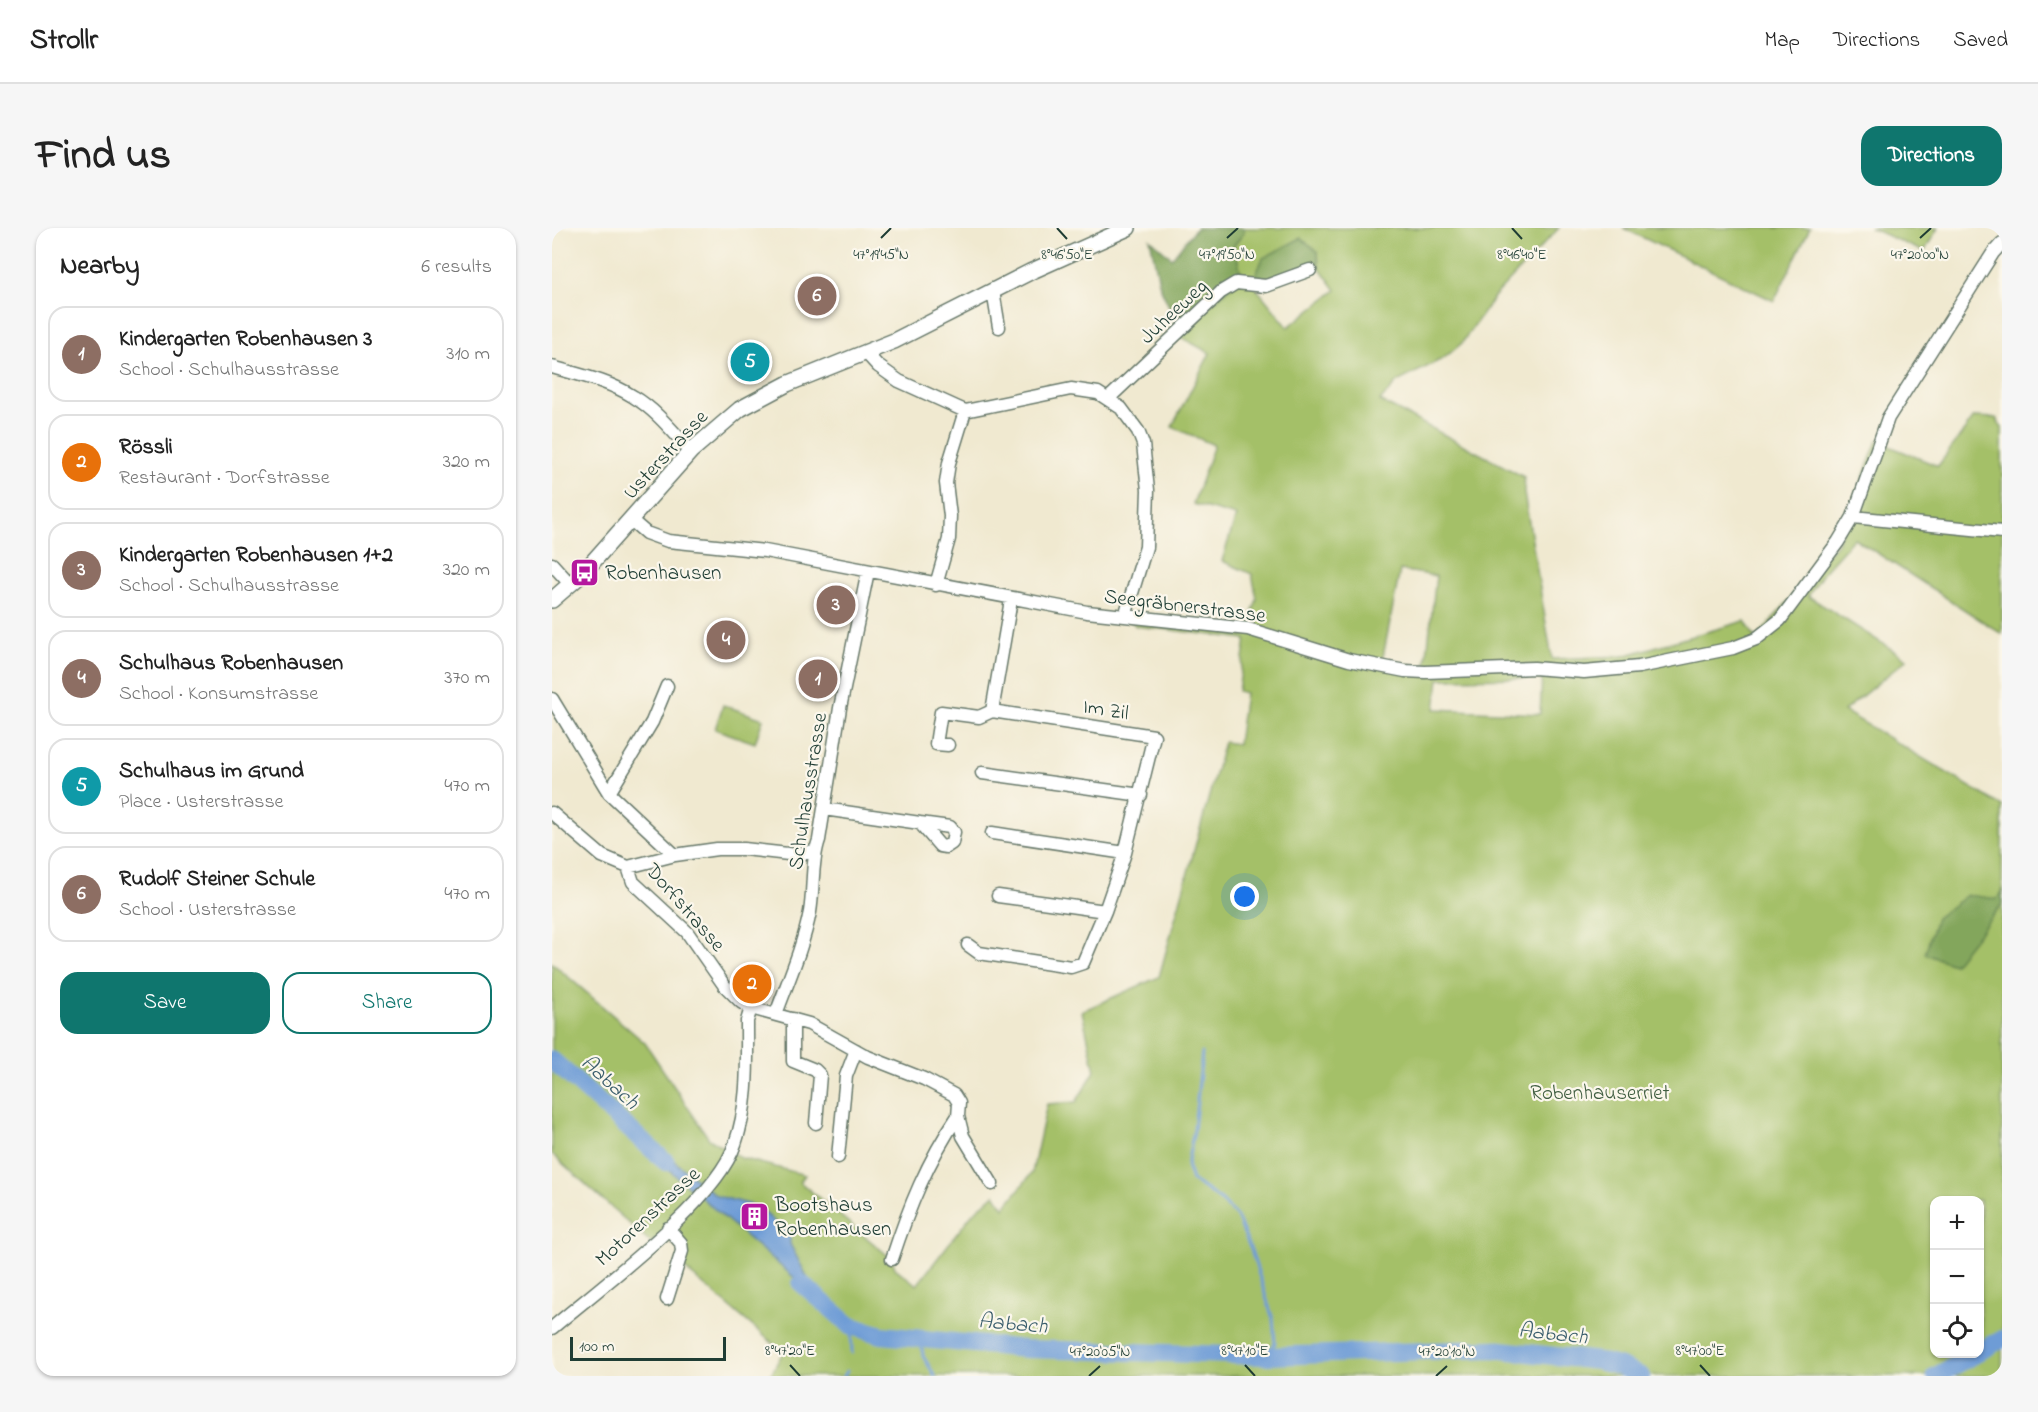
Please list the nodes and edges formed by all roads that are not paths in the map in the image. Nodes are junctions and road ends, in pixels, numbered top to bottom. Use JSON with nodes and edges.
{"nodes":[{"id":1,"x":1128,"y":228,"type":"edge"},
{"id":2,"x":2002,"y":243,"type":"edge"},
{"id":3,"x":1310,"y":270,"type":"dead end"},
{"id":4,"x":993,"y":291,"type":"junction"},
{"id":5,"x":999,"y":327,"type":"dead end"},
{"id":6,"x":867,"y":354,"type":"junction"},
{"id":7,"x":552,"y":367,"type":"edge"},
{"id":8,"x":1108,"y":398,"type":"junction"},
{"id":9,"x":965,"y":411,"type":"junction"},
{"id":10,"x":691,"y":451,"type":"junction"},
{"id":11,"x":1853,"y":517,"type":"junction"},
{"id":12,"x":631,"y":520,"type":"junction"},
{"id":13,"x":2002,"y":532,"type":"edge"},
{"id":14,"x":552,"y":564,"type":"edge"},
{"id":15,"x":868,"y":571,"type":"junction"},
{"id":16,"x":571,"y":585,"type":"junction"},
{"id":17,"x":936,"y":585,"type":"junction"},
{"id":18,"x":552,"y":600,"type":"edge"},
{"id":19,"x":1011,"y":600,"type":"junction"},
{"id":20,"x":1125,"y":616,"type":"junction"},
{"id":21,"x":668,"y":686,"type":"dead end"},
{"id":22,"x":552,"y":699,"type":"edge"},
{"id":23,"x":992,"y":711,"type":"junction"},
{"id":24,"x":948,"y":745,"type":"dead end"},
{"id":25,"x":982,"y":772,"type":"dead end"},
{"id":26,"x":609,"y":793,"type":"junction"},
{"id":27,"x":1141,"y":795,"type":"junction"},
{"id":28,"x":824,"y":809,"type":"junction"},
{"id":29,"x":552,"y":813,"type":"edge"},
{"id":30,"x":920,"y":823,"type":"dead end"},
{"id":31,"x":992,"y":833,"type":"dead end"},
{"id":32,"x":813,"y":851,"type":"junction"},
{"id":33,"x":1125,"y":854,"type":"junction"},
{"id":34,"x":675,"y":855,"type":"junction"},
{"id":35,"x":628,"y":867,"type":"junction"},
{"id":36,"x":998,"y":896,"type":"dead end"},
{"id":37,"x":1105,"y":912,"type":"junction"},
{"id":38,"x":968,"y":945,"type":"dead end"},
{"id":39,"x":751,"y":1008,"type":"junction"},
{"id":40,"x":776,"y":1014,"type":"junction"},
{"id":41,"x":793,"y":1019,"type":"junction"},
{"id":42,"x":856,"y":1050,"type":"junction"},
{"id":43,"x":958,"y":1116,"type":"junction"},
{"id":44,"x":816,"y":1123,"type":"dead end"},
{"id":45,"x":838,"y":1157,"type":"dead end"},
{"id":46,"x":992,"y":1184,"type":"dead end"},
{"id":47,"x":668,"y":1228,"type":"junction"},
{"id":48,"x":892,"y":1259,"type":"dead end"},
{"id":49,"x":668,"y":1299,"type":"dead end"},
{"id":50,"x":552,"y":1328,"type":"edge"}],
"edges":[{"from":1,"to":4,"type":"main road","name":"Usterstrasse"},
{"from":2,"to":11,"type":"street"},
{"from":3,"to":8,"type":"street","name":"Juheeweg"},
{"from":4,"to":5,"type":"street"},
{"from":4,"to":6,"type":"main road","name":"Usterstrasse"},
{"from":6,"to":9,"type":"street"},
{"from":6,"to":10,"type":"main road","name":"Usterstrasse"},
{"from":7,"to":10,"type":"street"},
{"from":8,"to":9,"type":"street"},
{"from":8,"to":20,"type":"street"},
{"from":9,"to":17,"type":"street"},
{"from":10,"to":12,"type":"main road","name":"Usterstrasse"},
{"from":11,"to":13,"type":"street"},
{"from":11,"to":20,"type":"street","name":"Seegräbnerstrasse"},
{"from":12,"to":15,"type":"street","name":"Seegräbnerstrasse"},
{"from":12,"to":16,"type":"main road","name":"Usterstrasse"},
{"from":14,"to":16,"type":"street"},
{"from":15,"to":17,"type":"street","name":"Seegräbnerstrasse"},
{"from":15,"to":28,"type":"street","name":"Schulhausstrasse"},
{"from":16,"to":18,"type":"main road","name":"Usterstrasse"},
{"from":17,"to":19,"type":"street","name":"Seegräbnerstrasse"},
{"from":19,"to":20,"type":"street","name":"Seegräbnerstrasse"},
{"from":19,"to":23,"type":"street"},
{"from":21,"to":26,"type":"street"},
{"from":22,"to":26,"type":"street"},
{"from":23,"to":24,"type":"street","name":"Im Zil"},
{"from":23,"to":27,"type":"street","name":"Im Zil"},
{"from":25,"to":27,"type":"street"},
{"from":26,"to":34,"type":"street"},
{"from":27,"to":33,"type":"street","name":"Im Zil"},
{"from":28,"to":30,"type":"street"},
{"from":28,"to":32,"type":"street","name":"Schulhausstrasse"},
{"from":29,"to":35,"type":"street","name":"Dorfstrasse"},
{"from":31,"to":33,"type":"street"},
{"from":32,"to":34,"type":"street"},
{"from":32,"to":40,"type":"street","name":"Schulhausstrasse"},
{"from":33,"to":37,"type":"street","name":"Im Zil"},
{"from":34,"to":35,"type":"street"},
{"from":35,"to":39,"type":"street","name":"Dorfstrasse"},
{"from":36,"to":37,"type":"street"},
{"from":37,"to":38,"type":"street","name":"Im Zil"},
{"from":39,"to":40,"type":"street","name":"Dorfstrasse"},
{"from":39,"to":47,"type":"street","name":"Motorenstrasse"},
{"from":40,"to":41,"type":"street","name":"Dorfstrasse"},
{"from":41,"to":42,"type":"street","name":"Dorfstrasse"},
{"from":41,"to":44,"type":"street"},
{"from":42,"to":43,"type":"street","name":"Dorfstrasse"},
{"from":42,"to":45,"type":"street"},
{"from":43,"to":46,"type":"street","name":"Dorfstrasse"},
{"from":43,"to":48,"type":"street"},
{"from":47,"to":49,"type":"street"},
{"from":47,"to":50,"type":"street","name":"Motorenstrasse"}]}
